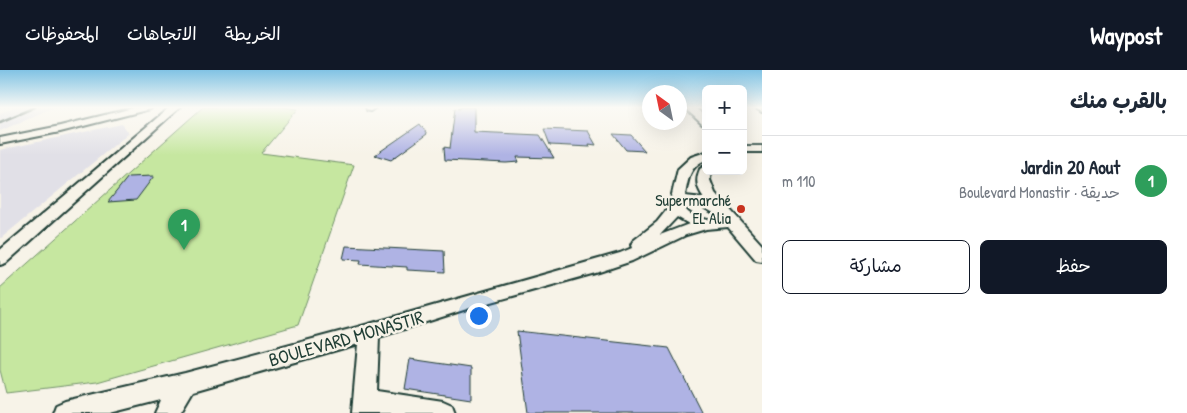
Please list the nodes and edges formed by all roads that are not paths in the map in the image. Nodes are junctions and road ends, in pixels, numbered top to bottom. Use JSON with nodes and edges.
{"nodes":[{"id":1,"x":83,"y":123,"type":"edge"},
{"id":2,"x":146,"y":123,"type":"edge"},
{"id":3,"x":155,"y":123,"type":"edge"},
{"id":4,"x":142,"y":135,"type":"junction"},
{"id":5,"x":0,"y":141,"type":"edge"},
{"id":6,"x":702,"y":157,"type":"edge"},
{"id":7,"x":704,"y":175,"type":"edge"},
{"id":8,"x":677,"y":204,"type":"junction"},
{"id":9,"x":717,"y":219,"type":"junction"},
{"id":10,"x":626,"y":257,"type":"junction"},
{"id":11,"x":762,"y":257,"type":"edge"},
{"id":12,"x":0,"y":259,"type":"edge"},
{"id":13,"x":369,"y":332,"type":"junction"},
{"id":14,"x":185,"y":383,"type":"junction"},
{"id":15,"x":365,"y":406,"type":"edge"},
{"id":16,"x":65,"y":413,"type":"edge"},
{"id":17,"x":167,"y":413,"type":"edge"},
{"id":18,"x":443,"y":413,"type":"edge"}],
"edges":[{"from":1,"to":5,"type":"street"},
{"from":2,"to":4,"type":"street"},
{"from":3,"to":4,"type":"street"},
{"from":4,"to":12,"type":"street"},
{"from":6,"to":8,"type":"street"},
{"from":7,"to":9,"type":"street"},
{"from":8,"to":9,"type":"street"},
{"from":8,"to":9,"type":"street"},
{"from":8,"to":10,"type":"street","name":"BOULEVARD MONASTIR"},
{"from":9,"to":10,"type":"street","name":"BOULEVARD MONASTIR"},
{"from":9,"to":11,"type":"street"},
{"from":10,"to":13,"type":"street","name":"BOULEVARD MONASTIR"},
{"from":13,"to":14,"type":"street","name":"BOULEVARD MONASTIR"},
{"from":13,"to":15,"type":"street"},
{"from":14,"to":16,"type":"street","name":"BOULEVARD MONASTIR"},
{"from":14,"to":17,"type":"street"},
{"from":15,"to":18,"type":"street"}]}
